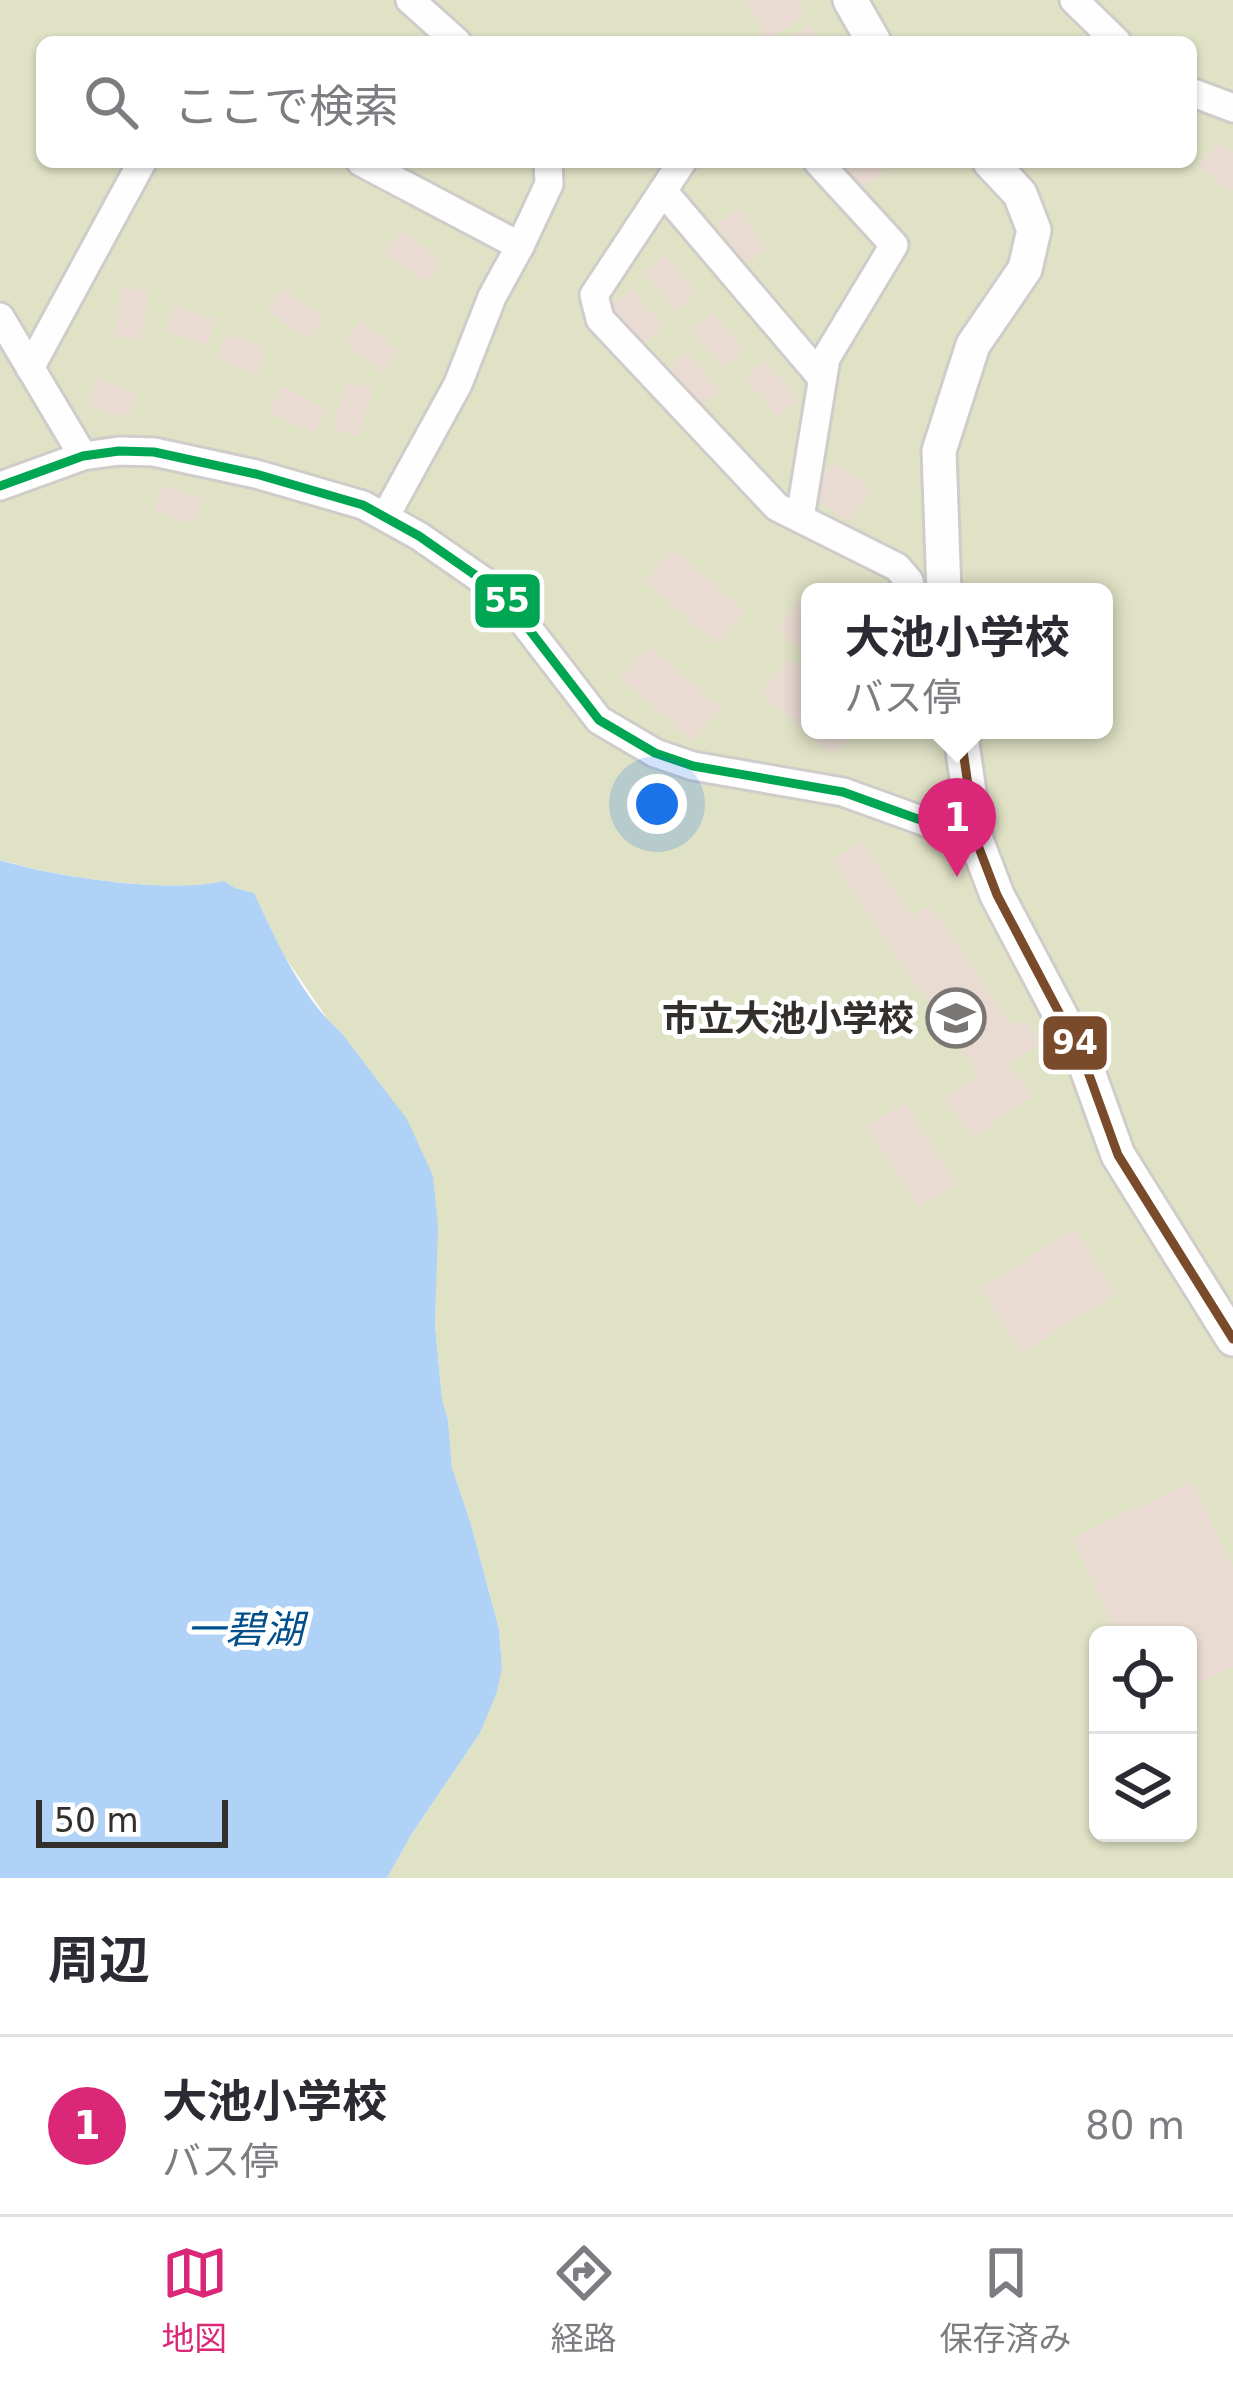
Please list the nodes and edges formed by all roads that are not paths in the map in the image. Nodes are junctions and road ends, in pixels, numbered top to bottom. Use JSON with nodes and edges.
{"nodes":[{"id":1,"x":410,"y":0,"type":"edge"},
{"id":2,"x":850,"y":0,"type":"edge"},
{"id":3,"x":1074,"y":0,"type":"edge"},
{"id":4,"x":450,"y":36,"type":"edge"},
{"id":5,"x":871,"y":36,"type":"edge"},
{"id":6,"x":1111,"y":36,"type":"edge"},
{"id":7,"x":1197,"y":94,"type":"edge"},
{"id":8,"x":1233,"y":108,"type":"edge"},
{"id":9,"x":139,"y":168,"type":"edge"},
{"id":10,"x":372,"y":168,"type":"edge"},
{"id":11,"x":548,"y":168,"type":"edge"},
{"id":12,"x":678,"y":168,"type":"edge"},
{"id":13,"x":823,"y":168,"type":"edge"},
{"id":14,"x":996,"y":168,"type":"edge"},
{"id":15,"x":663,"y":191,"type":"junction"},
{"id":16,"x":520,"y":246,"type":"junction"},
{"id":17,"x":0,"y":317,"type":"edge"},
{"id":18,"x":30,"y":368,"type":"junction"},
{"id":19,"x":822,"y":378,"type":"junction"},
{"id":20,"x":83,"y":456,"type":"junction"},
{"id":21,"x":0,"y":487,"type":"edge"},
{"id":22,"x":385,"y":517,"type":"junction"},
{"id":23,"x":800,"y":518,"type":"junction"},
{"id":24,"x":909,"y":583,"type":"edge"},
{"id":25,"x":944,"y":583,"type":"edge"},
{"id":26,"x":953,"y":739,"type":"edge"},
{"id":27,"x":976,"y":840,"type":"junction"},
{"id":28,"x":1233,"y":1339,"type":"edge"}],
"edges":[{"from":1,"to":4,"type":"street"},
{"from":2,"to":5,"type":"street"},
{"from":3,"to":6,"type":"street"},
{"from":7,"to":8,"type":"street"},
{"from":9,"to":18,"type":"street"},
{"from":10,"to":16,"type":"street"},
{"from":11,"to":16,"type":"street"},
{"from":12,"to":15,"type":"street"},
{"from":13,"to":19,"type":"street"},
{"from":14,"to":25,"type":"street"},
{"from":15,"to":19,"type":"street"},
{"from":15,"to":23,"type":"street"},
{"from":16,"to":22,"type":"street"},
{"from":17,"to":18,"type":"street"},
{"from":18,"to":20,"type":"street"},
{"from":19,"to":23,"type":"street"},
{"from":20,"to":21,"type":"street"},
{"from":20,"to":22,"type":"street"},
{"from":22,"to":27,"type":"street"},
{"from":23,"to":24,"type":"street"},
{"from":26,"to":27,"type":"street"},
{"from":27,"to":28,"type":"street"}]}
